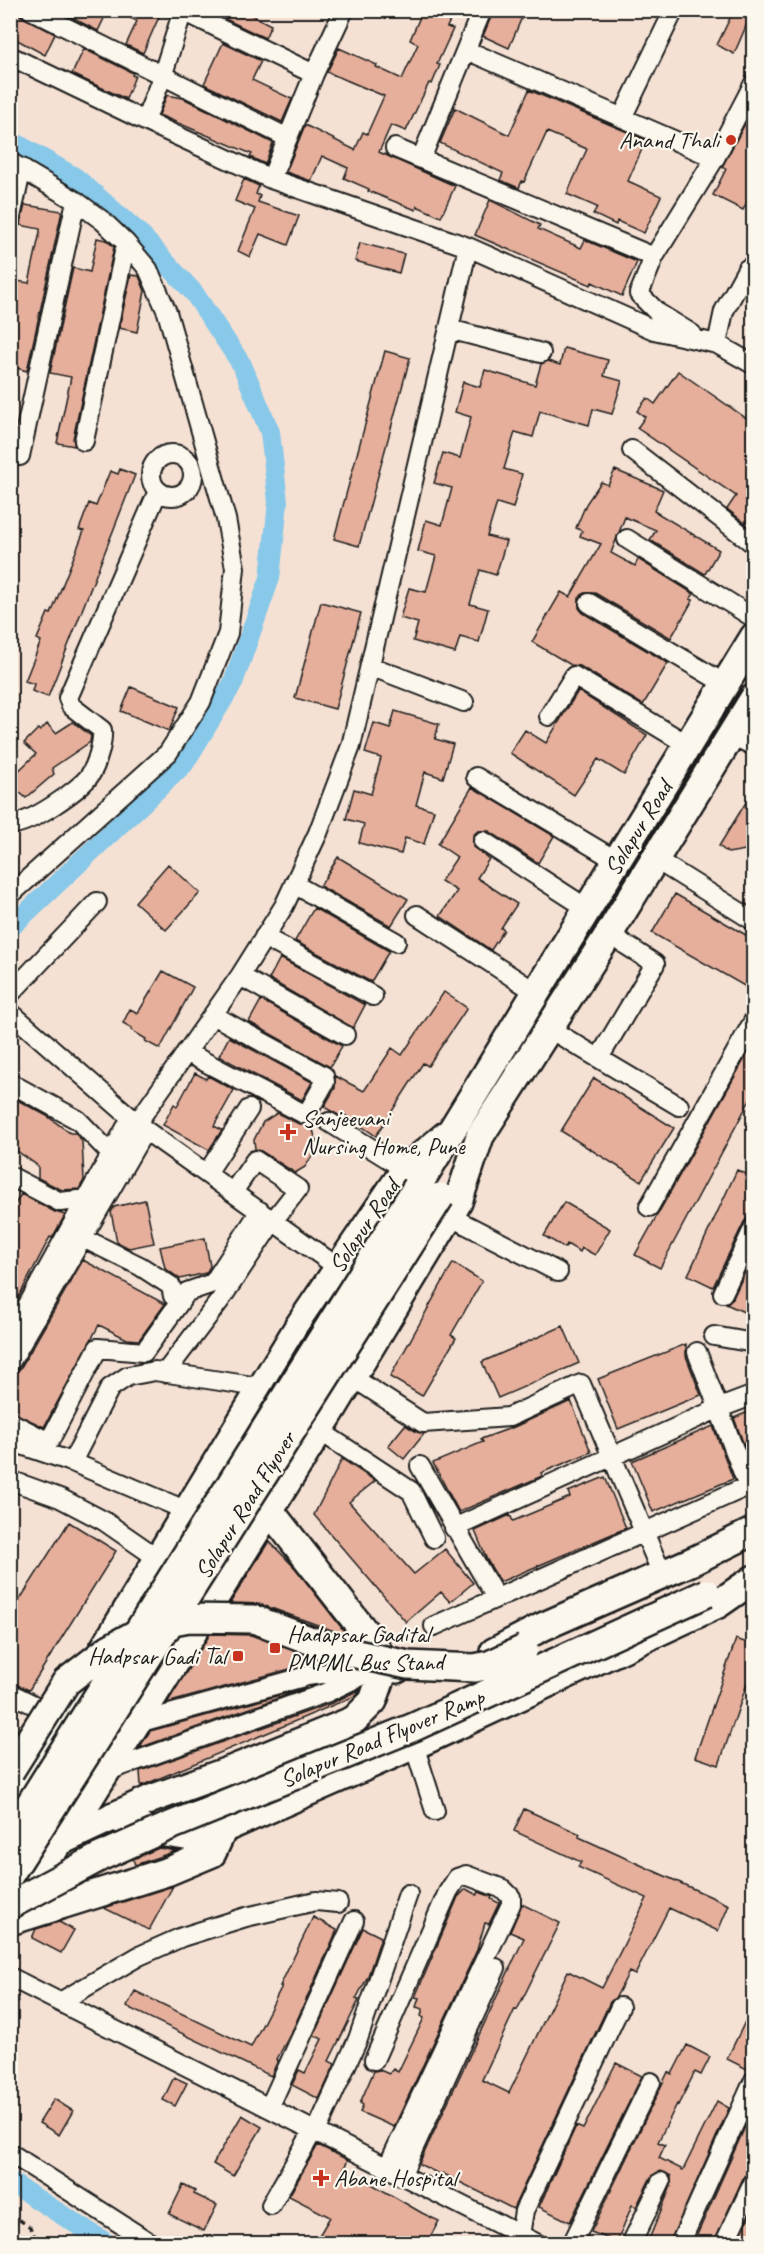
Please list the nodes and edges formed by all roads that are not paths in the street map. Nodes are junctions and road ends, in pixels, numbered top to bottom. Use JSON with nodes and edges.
{"nodes":[{"id":1,"x":31,"y":10,"type":"edge"},
{"id":2,"x":344,"y":10,"type":"edge"},
{"id":3,"x":482,"y":10,"type":"edge"},
{"id":4,"x":674,"y":10,"type":"edge"},
{"id":5,"x":182,"y":11,"type":"edge"},
{"id":6,"x":466,"y":50,"type":"junction"},
{"id":7,"x":10,"y":56,"type":"edge"},
{"id":8,"x":314,"y":74,"type":"junction"},
{"id":9,"x":162,"y":77,"type":"junction"},
{"id":10,"x":753,"y":83,"type":"edge"},
{"id":11,"x":622,"y":118,"type":"junction"},
{"id":12,"x":145,"y":121,"type":"junction"},
{"id":13,"x":288,"y":138,"type":"junction"},
{"id":14,"x":395,"y":148,"type":"dead end"},
{"id":15,"x":715,"y":158,"type":"junction"},
{"id":16,"x":421,"y":159,"type":"junction"},
{"id":17,"x":16,"y":165,"type":"edge"},
{"id":18,"x":271,"y":179,"type":"junction"},
{"id":19,"x":76,"y":201,"type":"junction"},
{"id":20,"x":10,"y":221,"type":"edge"},
{"id":21,"x":126,"y":243,"type":"junction"},
{"id":22,"x":468,"y":247,"type":"junction"},
{"id":23,"x":654,"y":257,"type":"junction"},
{"id":24,"x":753,"y":265,"type":"edge"},
{"id":25,"x":449,"y":329,"type":"junction"},
{"id":26,"x":712,"y":344,"type":"junction"},
{"id":27,"x":541,"y":354,"type":"dead end"},
{"id":28,"x":753,"y":365,"type":"edge"},
{"id":29,"x":84,"y":441,"type":"dead end"},
{"id":30,"x":632,"y":450,"type":"dead end"},
{"id":31,"x":20,"y":456,"type":"dead end"},
{"id":32,"x":158,"y":491,"type":"dead end"},
{"id":33,"x":627,"y":539,"type":"dead end"},
{"id":34,"x":753,"y":544,"type":"edge"},
{"id":35,"x":589,"y":603,"type":"dead end"},
{"id":36,"x":753,"y":618,"type":"edge"},
{"id":37,"x":753,"y":637,"type":"edge"},
{"id":38,"x":370,"y":666,"type":"junction"},
{"id":39,"x":725,"y":684,"type":"junction"},
{"id":40,"x":753,"y":698,"type":"edge"},
{"id":41,"x":464,"y":702,"type":"dead end"},
{"id":42,"x":549,"y":716,"type":"dead end"},
{"id":43,"x":742,"y":740,"type":"edge"},
{"id":44,"x":688,"y":746,"type":"junction"},
{"id":45,"x":476,"y":777,"type":"dead end"},
{"id":46,"x":10,"y":824,"type":"edge"},
{"id":47,"x":483,"y":841,"type":"dead end"},
{"id":48,"x":655,"y":859,"type":"junction"},
{"id":49,"x":617,"y":861,"type":"junction"},
{"id":50,"x":294,"y":884,"type":"junction"},
{"id":51,"x":10,"y":895,"type":"edge"},
{"id":52,"x":97,"y":902,"type":"dead end"},
{"id":53,"x":588,"y":909,"type":"junction"},
{"id":54,"x":417,"y":915,"type":"dead end"},
{"id":55,"x":753,"y":921,"type":"edge"},
{"id":56,"x":609,"y":934,"type":"junction"},
{"id":57,"x":264,"y":937,"type":"junction"},
{"id":58,"x":396,"y":942,"type":"dead end"},
{"id":59,"x":240,"y":976,"type":"junction"},
{"id":60,"x":537,"y":993,"type":"junction"},
{"id":61,"x":10,"y":994,"type":"edge"},
{"id":62,"x":373,"y":996,"type":"dead end"},
{"id":63,"x":10,"y":1012,"type":"edge"},
{"id":64,"x":213,"y":1015,"type":"junction"},
{"id":65,"x":753,"y":1020,"type":"edge"},
{"id":66,"x":548,"y":1028,"type":"junction"},
{"id":67,"x":345,"y":1035,"type":"dead end"},
{"id":68,"x":186,"y":1052,"type":"junction"},
{"id":69,"x":599,"y":1058,"type":"junction"},
{"id":70,"x":10,"y":1083,"type":"edge"},
{"id":71,"x":679,"y":1106,"type":"dead end"},
{"id":72,"x":249,"y":1109,"type":"dead end"},
{"id":73,"x":329,"y":1122,"type":"dead end"},
{"id":74,"x":138,"y":1123,"type":"junction"},
{"id":75,"x":470,"y":1129,"type":"junction"},
{"id":76,"x":111,"y":1154,"type":"junction"},
{"id":77,"x":207,"y":1173,"type":"junction"},
{"id":78,"x":11,"y":1176,"type":"edge"},
{"id":79,"x":233,"y":1192,"type":"junction"},
{"id":80,"x":427,"y":1192,"type":"junction"},
{"id":81,"x":87,"y":1199,"type":"junction"},
{"id":82,"x":649,"y":1207,"type":"dead end"},
{"id":83,"x":267,"y":1216,"type":"junction"},
{"id":84,"x":753,"y":1227,"type":"edge"},
{"id":85,"x":83,"y":1238,"type":"junction"},
{"id":86,"x":336,"y":1266,"type":"junction"},
{"id":87,"x":558,"y":1272,"type":"dead end"},
{"id":88,"x":723,"y":1293,"type":"dead end"},
{"id":89,"x":174,"y":1296,"type":"dead end"},
{"id":90,"x":714,"y":1336,"type":"dead end"},
{"id":91,"x":10,"y":1337,"type":"edge"},
{"id":92,"x":753,"y":1343,"type":"edge"},
{"id":93,"x":698,"y":1352,"type":"dead end"},
{"id":94,"x":10,"y":1363,"type":"edge"},
{"id":95,"x":165,"y":1373,"type":"junction"},
{"id":96,"x":352,"y":1377,"type":"junction"},
{"id":97,"x":259,"y":1387,"type":"junction"},
{"id":98,"x":753,"y":1395,"type":"edge"},
{"id":99,"x":717,"y":1409,"type":"junction"},
{"id":100,"x":10,"y":1422,"type":"edge"},
{"id":101,"x":320,"y":1431,"type":"junction"},
{"id":102,"x":10,"y":1441,"type":"edge"},
{"id":103,"x":611,"y":1457,"type":"junction"},
{"id":104,"x":72,"y":1462,"type":"junction"},
{"id":105,"x":420,"y":1466,"type":"dead end"},
{"id":106,"x":10,"y":1480,"type":"edge"},
{"id":107,"x":751,"y":1485,"type":"edge"},
{"id":108,"x":185,"y":1510,"type":"junction"},
{"id":109,"x":270,"y":1511,"type":"junction"},
{"id":110,"x":454,"y":1528,"type":"junction"},
{"id":111,"x":753,"y":1531,"type":"edge"},
{"id":112,"x":644,"y":1532,"type":"junction"},
{"id":113,"x":434,"y":1538,"type":"dead end"},
{"id":114,"x":753,"y":1546,"type":"edge"},
{"id":115,"x":156,"y":1557,"type":"junction"},
{"id":116,"x":753,"y":1571,"type":"edge"},
{"id":117,"x":662,"y":1574,"type":"junction"},
{"id":118,"x":753,"y":1579,"type":"edge"},
{"id":119,"x":496,"y":1598,"type":"junction"},
{"id":120,"x":434,"y":1626,"type":"dead end"},
{"id":121,"x":386,"y":1664,"type":"junction"},
{"id":122,"x":10,"y":1693,"type":"edge"},
{"id":123,"x":61,"y":1718,"type":"junction"},
{"id":124,"x":134,"y":1724,"type":"junction"},
{"id":125,"x":414,"y":1745,"type":"junction"},
{"id":126,"x":10,"y":1771,"type":"edge"},
{"id":127,"x":105,"y":1772,"type":"junction"},
{"id":128,"x":10,"y":1799,"type":"edge"},
{"id":129,"x":10,"y":1804,"type":"edge"},
{"id":130,"x":435,"y":1812,"type":"dead end"},
{"id":131,"x":113,"y":1816,"type":"junction"},
{"id":132,"x":223,"y":1829,"type":"junction"},
{"id":133,"x":10,"y":1836,"type":"edge"},
{"id":134,"x":63,"y":1840,"type":"junction"},
{"id":135,"x":10,"y":1874,"type":"edge"},
{"id":136,"x":408,"y":1894,"type":"dead end"},
{"id":137,"x":339,"y":1903,"type":"dead end"},
{"id":138,"x":11,"y":1917,"type":"edge"},
{"id":139,"x":354,"y":1921,"type":"dead end"},
{"id":140,"x":496,"y":1968,"type":"dead end"},
{"id":141,"x":10,"y":1977,"type":"edge"},
{"id":142,"x":60,"y":2002,"type":"junction"},
{"id":143,"x":620,"y":2007,"type":"dead end"},
{"id":144,"x":374,"y":2060,"type":"dead end"},
{"id":145,"x":753,"y":2080,"type":"edge"},
{"id":146,"x":651,"y":2082,"type":"dead end"},
{"id":147,"x":268,"y":2108,"type":"junction"},
{"id":148,"x":315,"y":2131,"type":"junction"},
{"id":149,"x":10,"y":2153,"type":"edge"},
{"id":150,"x":394,"y":2172,"type":"junction"},
{"id":151,"x":753,"y":2181,"type":"edge"},
{"id":152,"x":661,"y":2182,"type":"dead end"},
{"id":153,"x":271,"y":2205,"type":"dead end"},
{"id":154,"x":517,"y":2239,"type":"edge"},
{"id":155,"x":152,"y":2244,"type":"edge"},
{"id":156,"x":538,"y":2244,"type":"edge"},
{"id":157,"x":572,"y":2244,"type":"edge"},
{"id":158,"x":631,"y":2244,"type":"edge"},
{"id":159,"x":680,"y":2244,"type":"edge"},
{"id":160,"x":724,"y":2244,"type":"edge"}],
"edges":[{"from":1,"to":9,"type":"street"},
{"from":2,"to":8,"type":"street"},
{"from":3,"to":6,"type":"street"},
{"from":4,"to":11,"type":"street"},
{"from":5,"to":8,"type":"street"},
{"from":5,"to":9,"type":"street"},
{"from":6,"to":11,"type":"street"},
{"from":6,"to":16,"type":"street"},
{"from":7,"to":12,"type":"street"},
{"from":8,"to":13,"type":"street"},
{"from":9,"to":12,"type":"street"},
{"from":9,"to":13,"type":"street"},
{"from":10,"to":15,"type":"street"},
{"from":11,"to":15,"type":"street"},
{"from":12,"to":18,"type":"street"},
{"from":13,"to":18,"type":"street"},
{"from":14,"to":16,"type":"street"},
{"from":15,"to":23,"type":"street"},
{"from":16,"to":23,"type":"street"},
{"from":17,"to":19,"type":"street"},
{"from":17,"to":20,"type":"street"},
{"from":18,"to":22,"type":"street"},
{"from":19,"to":21,"type":"street"},
{"from":19,"to":31,"type":"street"},
{"from":21,"to":29,"type":"street"},
{"from":21,"to":51,"type":"street"},
{"from":22,"to":25,"type":"street"},
{"from":22,"to":26,"type":"street"},
{"from":23,"to":26,"type":"street"},
{"from":24,"to":26,"type":"street"},
{"from":25,"to":27,"type":"street"},
{"from":25,"to":38,"type":"street"},
{"from":26,"to":28,"type":"street"},
{"from":30,"to":34,"type":"street"},
{"from":32,"to":46,"type":"street"},
{"from":33,"to":36,"type":"street"},
{"from":35,"to":39,"type":"street"},
{"from":37,"to":39,"type":"highway","name":"Solapur Road"},
{"from":38,"to":41,"type":"street"},
{"from":38,"to":50,"type":"street"},
{"from":39,"to":44,"type":"highway","name":"Solapur Road"},
{"from":40,"to":43,"type":"highway","name":"Solapur Road"},
{"from":42,"to":44,"type":"street"},
{"from":43,"to":48,"type":"highway","name":"Solapur Road"},
{"from":44,"to":49,"type":"highway","name":"Solapur Road"},
{"from":45,"to":49,"type":"street"},
{"from":47,"to":53,"type":"street"},
{"from":48,"to":55,"type":"street"},
{"from":48,"to":56,"type":"highway","name":"Solapur Road"},
{"from":49,"to":53,"type":"highway","name":"Solapur Road"},
{"from":50,"to":57,"type":"street"},
{"from":50,"to":58,"type":"street"},
{"from":52,"to":61,"type":"street"},
{"from":53,"to":60,"type":"highway","name":"Solapur Road"},
{"from":54,"to":60,"type":"street"},
{"from":56,"to":66,"type":"highway","name":"Solapur Road"},
{"from":56,"to":69,"type":"street"},
{"from":57,"to":59,"type":"street"},
{"from":57,"to":62,"type":"street"},
{"from":59,"to":64,"type":"street"},
{"from":59,"to":67,"type":"street"},
{"from":60,"to":75,"type":"highway","name":"Solapur Road"},
{"from":63,"to":74,"type":"street"},
{"from":64,"to":68,"type":"street"},
{"from":64,"to":68,"type":"street"},
{"from":65,"to":82,"type":"street"},
{"from":66,"to":69,"type":"street"},
{"from":66,"to":75,"type":"highway","name":"Solapur Road"},
{"from":68,"to":74,"type":"street"},
{"from":69,"to":71,"type":"street"},
{"from":70,"to":76,"type":"street"},
{"from":72,"to":77,"type":"street"},
{"from":73,"to":80,"type":"street"},
{"from":74,"to":76,"type":"street"},
{"from":74,"to":77,"type":"street"},
{"from":74,"to":85,"type":"street"},
{"from":75,"to":80,"type":"highway","name":"Solapur Road Flyover"},
{"from":75,"to":80,"type":"highway","name":"Solapur Road"},
{"from":76,"to":81,"type":"street"},
{"from":77,"to":79,"type":"street"},
{"from":78,"to":81,"type":"street"},
{"from":79,"to":83,"type":"street"},
{"from":79,"to":83,"type":"street"},
{"from":80,"to":86,"type":"main road","name":"Solapur Road"},
{"from":80,"to":87,"type":"street"},
{"from":80,"to":96,"type":"highway","name":"Solapur Road"},
{"from":80,"to":133,"type":"highway","name":"Solapur Road Flyover","bridge":true},
{"from":80,"to":135,"type":"highway","name":"Solapur Road Flyover","bridge":true},
{"from":81,"to":91,"type":"street"},
{"from":83,"to":86,"type":"street"},
{"from":83,"to":95,"type":"street"},
{"from":83,"to":100,"type":"street"},
{"from":84,"to":88,"type":"street"},
{"from":85,"to":89,"type":"street"},
{"from":85,"to":94,"type":"street"},
{"from":86,"to":97,"type":"main road","name":"Solapur Road"},
{"from":90,"to":92,"type":"street"},
{"from":93,"to":99,"type":"street"},
{"from":95,"to":97,"type":"street"},
{"from":95,"to":104,"type":"street"},
{"from":96,"to":101,"type":"highway","name":"Solapur Road"},
{"from":96,"to":103,"type":"street"},
{"from":97,"to":108,"type":"main road","name":"Solapur Road"},
{"from":98,"to":99,"type":"street"},
{"from":99,"to":103,"type":"street"},
{"from":99,"to":107,"type":"street"},
{"from":101,"to":109,"type":"highway","name":"Solapur Road"},
{"from":101,"to":113,"type":"street"},
{"from":102,"to":104,"type":"street"},
{"from":103,"to":110,"type":"street"},
{"from":103,"to":112,"type":"street"},
{"from":104,"to":108,"type":"street"},
{"from":105,"to":110,"type":"street"},
{"from":106,"to":115,"type":"street"},
{"from":107,"to":112,"type":"street"},
{"from":108,"to":115,"type":"main road","name":"Solapur Road"},
{"from":109,"to":121,"type":"highway"},
{"from":109,"to":124,"type":"highway","name":"Solapur Road"},
{"from":110,"to":119,"type":"street"},
{"from":111,"to":117,"type":"highway"},
{"from":112,"to":117,"type":"street"},
{"from":112,"to":119,"type":"street"},
{"from":114,"to":126,"type":"highway","bridge":true},
{"from":115,"to":123,"type":"main road","name":"Solapur Road"},
{"from":116,"to":138,"type":"highway","name":"Solapur Road Flyover Ramp","bridge":true},
{"from":117,"to":121,"type":"highway"},
{"from":118,"to":125,"type":"highway"},
{"from":119,"to":120,"type":"street"},
{"from":121,"to":124,"type":"street"},
{"from":121,"to":127,"type":"street"},
{"from":121,"to":131,"type":"highway"},
{"from":122,"to":123,"type":"street"},
{"from":123,"to":128,"type":"main road","name":"Solapur Road"},
{"from":124,"to":127,"type":"highway","name":"Solapur Road"},
{"from":125,"to":130,"type":"street"},
{"from":125,"to":132,"type":"highway"},
{"from":127,"to":134,"type":"highway","name":"Solapur Road"},
{"from":129,"to":134,"type":"highway"},
{"from":131,"to":132,"type":"highway"},
{"from":131,"to":134,"type":"highway"},
{"from":132,"to":138,"type":"highway"},
{"from":134,"to":138,"type":"main road"},
{"from":136,"to":148,"type":"street"},
{"from":137,"to":142,"type":"street"},
{"from":139,"to":147,"type":"street"},
{"from":140,"to":150,"type":"street"},
{"from":141,"to":142,"type":"street"},
{"from":142,"to":147,"type":"street"},
{"from":143,"to":154,"type":"street"},
{"from":144,"to":150,"type":"street"},
{"from":145,"to":159,"type":"street"},
{"from":146,"to":157,"type":"street"},
{"from":147,"to":148,"type":"street"},
{"from":148,"to":150,"type":"street"},
{"from":148,"to":153,"type":"street"},
{"from":149,"to":155,"type":"street"},
{"from":150,"to":154,"type":"street"},
{"from":151,"to":160,"type":"street"},
{"from":152,"to":158,"type":"street"},
{"from":154,"to":156,"type":"street"}]}
